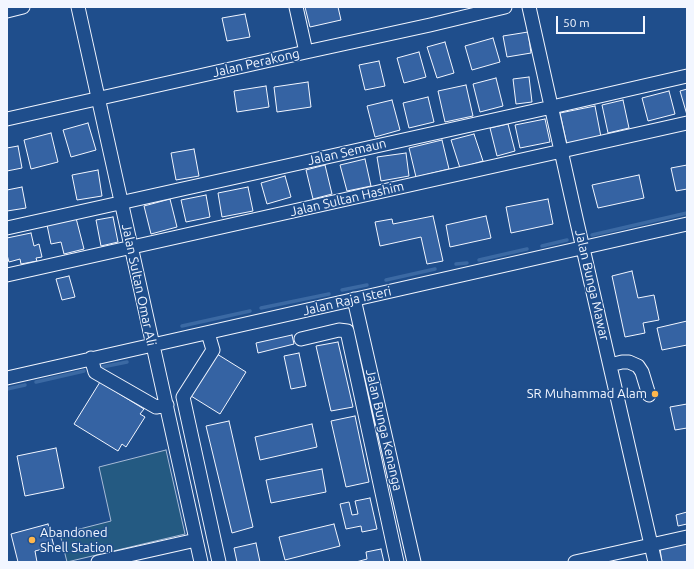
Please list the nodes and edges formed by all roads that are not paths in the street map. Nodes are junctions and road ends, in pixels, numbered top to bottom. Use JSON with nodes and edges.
{"nodes":[{"id":1,"x":23,"y":7,"type":"edge"},
{"id":2,"x":78,"y":7,"type":"edge"},
{"id":3,"x":296,"y":7,"type":"edge"},
{"id":4,"x":505,"y":7,"type":"edge"},
{"id":5,"x":529,"y":7,"type":"edge"},
{"id":6,"x":7,"y":11,"type":"edge"},
{"id":7,"x":306,"y":52,"type":"junction"},
{"id":8,"x":687,"y":76,"type":"edge"},
{"id":9,"x":98,"y":99,"type":"junction"},
{"id":10,"x":552,"y":107,"type":"junction"},
{"id":11,"x":7,"y":119,"type":"edge"},
{"id":12,"x":687,"y":123,"type":"edge"},
{"id":13,"x":561,"y":150,"type":"junction"},
{"id":14,"x":121,"y":203,"type":"junction"},
{"id":15,"x":687,"y":224,"type":"edge"},
{"id":16,"x":7,"y":228,"type":"edge"},
{"id":17,"x":131,"y":247,"type":"junction"},
{"id":18,"x":583,"y":248,"type":"junction"},
{"id":19,"x":7,"y":275,"type":"edge"},
{"id":20,"x":354,"y":299,"type":"junction"},
{"id":21,"x":208,"y":333,"type":"junction"},
{"id":22,"x":301,"y":339,"type":"dead end"},
{"id":23,"x":152,"y":345,"type":"junction"},
{"id":24,"x":91,"y":358,"type":"junction"},
{"id":25,"x":610,"y":365,"type":"junction"},
{"id":26,"x":7,"y":378,"type":"edge"},
{"id":27,"x":649,"y":395,"type":"dead end"},
{"id":28,"x":183,"y":397,"type":"junction"},
{"id":29,"x":167,"y":403,"type":"junction"},
{"id":30,"x":687,"y":537,"type":"edge"},
{"id":31,"x":196,"y":540,"type":"junction"},
{"id":32,"x":651,"y":545,"type":"junction"},
{"id":33,"x":98,"y":562,"type":"edge"},
{"id":34,"x":201,"y":562,"type":"edge"},
{"id":35,"x":219,"y":562,"type":"edge"},
{"id":36,"x":397,"y":562,"type":"edge"},
{"id":37,"x":414,"y":562,"type":"edge"},
{"id":38,"x":575,"y":562,"type":"edge"},
{"id":39,"x":655,"y":562,"type":"edge"}],
"edges":[{"from":1,"to":6,"type":"street"},
{"from":2,"to":9,"type":"street","name":"Jalan Sultan Omar Ali"},
{"from":3,"to":7,"type":"street"},
{"from":4,"to":7,"type":"street","name":"Jalan Perakong"},
{"from":5,"to":10,"type":"street","name":"Jalan Bunga Mawar"},
{"from":7,"to":9,"type":"street","name":"Jalan Perakong"},
{"from":8,"to":10,"type":"street","name":"Jalan Semaun"},
{"from":9,"to":11,"type":"street","name":"Jalan Perakong"},
{"from":9,"to":14,"type":"street","name":"Jalan Sultan Omar Ali"},
{"from":10,"to":13,"type":"street","name":"Jalan Bunga Mawar"},
{"from":10,"to":14,"type":"street","name":"Jalan Semaun"},
{"from":12,"to":13,"type":"street","name":"Jalan Sultan Hashim"},
{"from":13,"to":17,"type":"street","name":"Jalan Sultan Hashim"},
{"from":13,"to":18,"type":"street","name":"Jalan Bunga Mawar"},
{"from":14,"to":16,"type":"street","name":"Jalan Semaun"},
{"from":14,"to":17,"type":"street","name":"Jalan Sultan Omar Ali"},
{"from":15,"to":18,"type":"street","name":"Jalan Raja Isteri"},
{"from":17,"to":19,"type":"street","name":"Jalan Sultan Hashim"},
{"from":17,"to":23,"type":"street","name":"Jalan Sultan Omar Ali"},
{"from":18,"to":20,"type":"street","name":"Jalan Raja Isteri"},
{"from":18,"to":25,"type":"street","name":"Jalan Bunga Mawar"},
{"from":20,"to":21,"type":"street","name":"Jalan Raja Isteri"},
{"from":20,"to":37,"type":"street","name":"Jalan Bunga Kenanga"},
{"from":21,"to":23,"type":"street","name":"Jalan Raja Isteri"},
{"from":21,"to":28,"type":"street"},
{"from":22,"to":36,"type":"street"},
{"from":23,"to":24,"type":"street","name":"Jalan Raja Isteri"},
{"from":23,"to":29,"type":"street","name":"Jalan Sultan Omar Ali"},
{"from":24,"to":26,"type":"street","name":"Jalan Raja Isteri"},
{"from":24,"to":29,"type":"street"},
{"from":25,"to":27,"type":"street"},
{"from":25,"to":32,"type":"street","name":"Jalan Bunga Mawar"},
{"from":28,"to":29,"type":"street"},
{"from":28,"to":35,"type":"street"},
{"from":29,"to":31,"type":"street","name":"Jalan Sultan Omar Ali"},
{"from":30,"to":32,"type":"street"},
{"from":31,"to":33,"type":"street"},
{"from":31,"to":34,"type":"street","name":"Jalan Sultan Omar Ali"},
{"from":32,"to":38,"type":"street"},
{"from":32,"to":39,"type":"street","name":"Jalan Bunga Mawar"}]}
